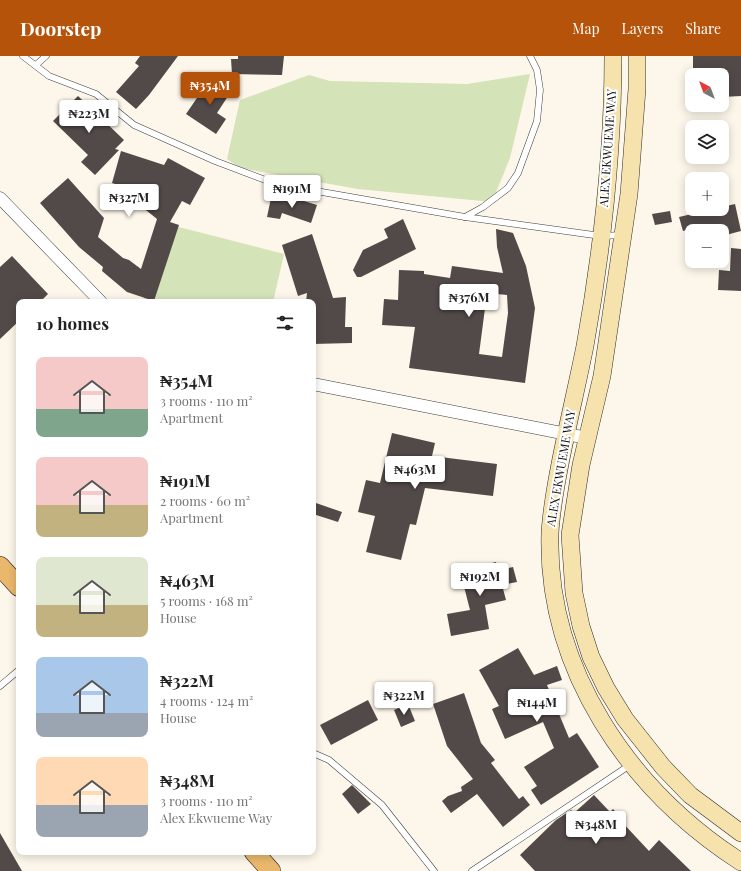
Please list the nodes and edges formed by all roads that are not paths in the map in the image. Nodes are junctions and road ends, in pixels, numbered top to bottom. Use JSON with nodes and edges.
{"nodes":[{"id":1,"x":23,"y":56,"type":"edge"},
{"id":2,"x":46,"y":56,"type":"edge"},
{"id":3,"x":530,"y":56,"type":"edge"},
{"id":4,"x":613,"y":56,"type":"edge"},
{"id":5,"x":637,"y":56,"type":"edge"},
{"id":6,"x":36,"y":64,"type":"junction"},
{"id":7,"x":0,"y":198,"type":"edge"},
{"id":8,"x":465,"y":217,"type":"junction"},
{"id":9,"x":623,"y":235,"type":"junction"},
{"id":10,"x":601,"y":236,"type":"junction"},
{"id":11,"x":98,"y":299,"type":"edge"},
{"id":12,"x":316,"y":385,"type":"edge"},
{"id":13,"x":566,"y":434,"type":"junction"},
{"id":14,"x":586,"y":438,"type":"junction"},
{"id":15,"x":0,"y":566,"type":"edge"},
{"id":16,"x":16,"y":584,"type":"edge"},
{"id":17,"x":16,"y":673,"type":"edge"},
{"id":18,"x":0,"y":686,"type":"edge"},
{"id":19,"x":316,"y":754,"type":"edge"},
{"id":20,"x":632,"y":764,"type":"junction"},
{"id":21,"x":741,"y":833,"type":"edge"},
{"id":22,"x":257,"y":855,"type":"edge"},
{"id":23,"x":741,"y":862,"type":"edge"},
{"id":24,"x":271,"y":871,"type":"edge"},
{"id":25,"x":434,"y":871,"type":"edge"},
{"id":26,"x":472,"y":871,"type":"edge"}],
"edges":[{"from":1,"to":6,"type":"lane"},
{"from":2,"to":6,"type":"lane"},
{"from":3,"to":8,"type":"lane"},
{"from":4,"to":10,"type":"street","name":"ALEX EKWUEME WAY"},
{"from":5,"to":9,"type":"street","name":"ALEX EKWUEME WAY"},
{"from":6,"to":8,"type":"lane"},
{"from":7,"to":11,"type":"street"},
{"from":8,"to":10,"type":"lane"},
{"from":9,"to":10,"type":"lane"},
{"from":9,"to":14,"type":"street","name":"ALEX EKWUEME WAY"},
{"from":10,"to":13,"type":"street","name":"ALEX EKWUEME WAY"},
{"from":12,"to":13,"type":"street"},
{"from":13,"to":14,"type":"street"},
{"from":13,"to":20,"type":"street","name":"ALEX EKWUEME WAY"},
{"from":14,"to":21,"type":"street","name":"ALEX EKWUEME WAY"},
{"from":15,"to":16,"type":"main road"},
{"from":17,"to":18,"type":"lane"},
{"from":19,"to":25,"type":"lane"},
{"from":20,"to":23,"type":"street","name":"ALEX EKWUEME WAY"},
{"from":20,"to":26,"type":"lane"},
{"from":22,"to":24,"type":"main road"}]}
